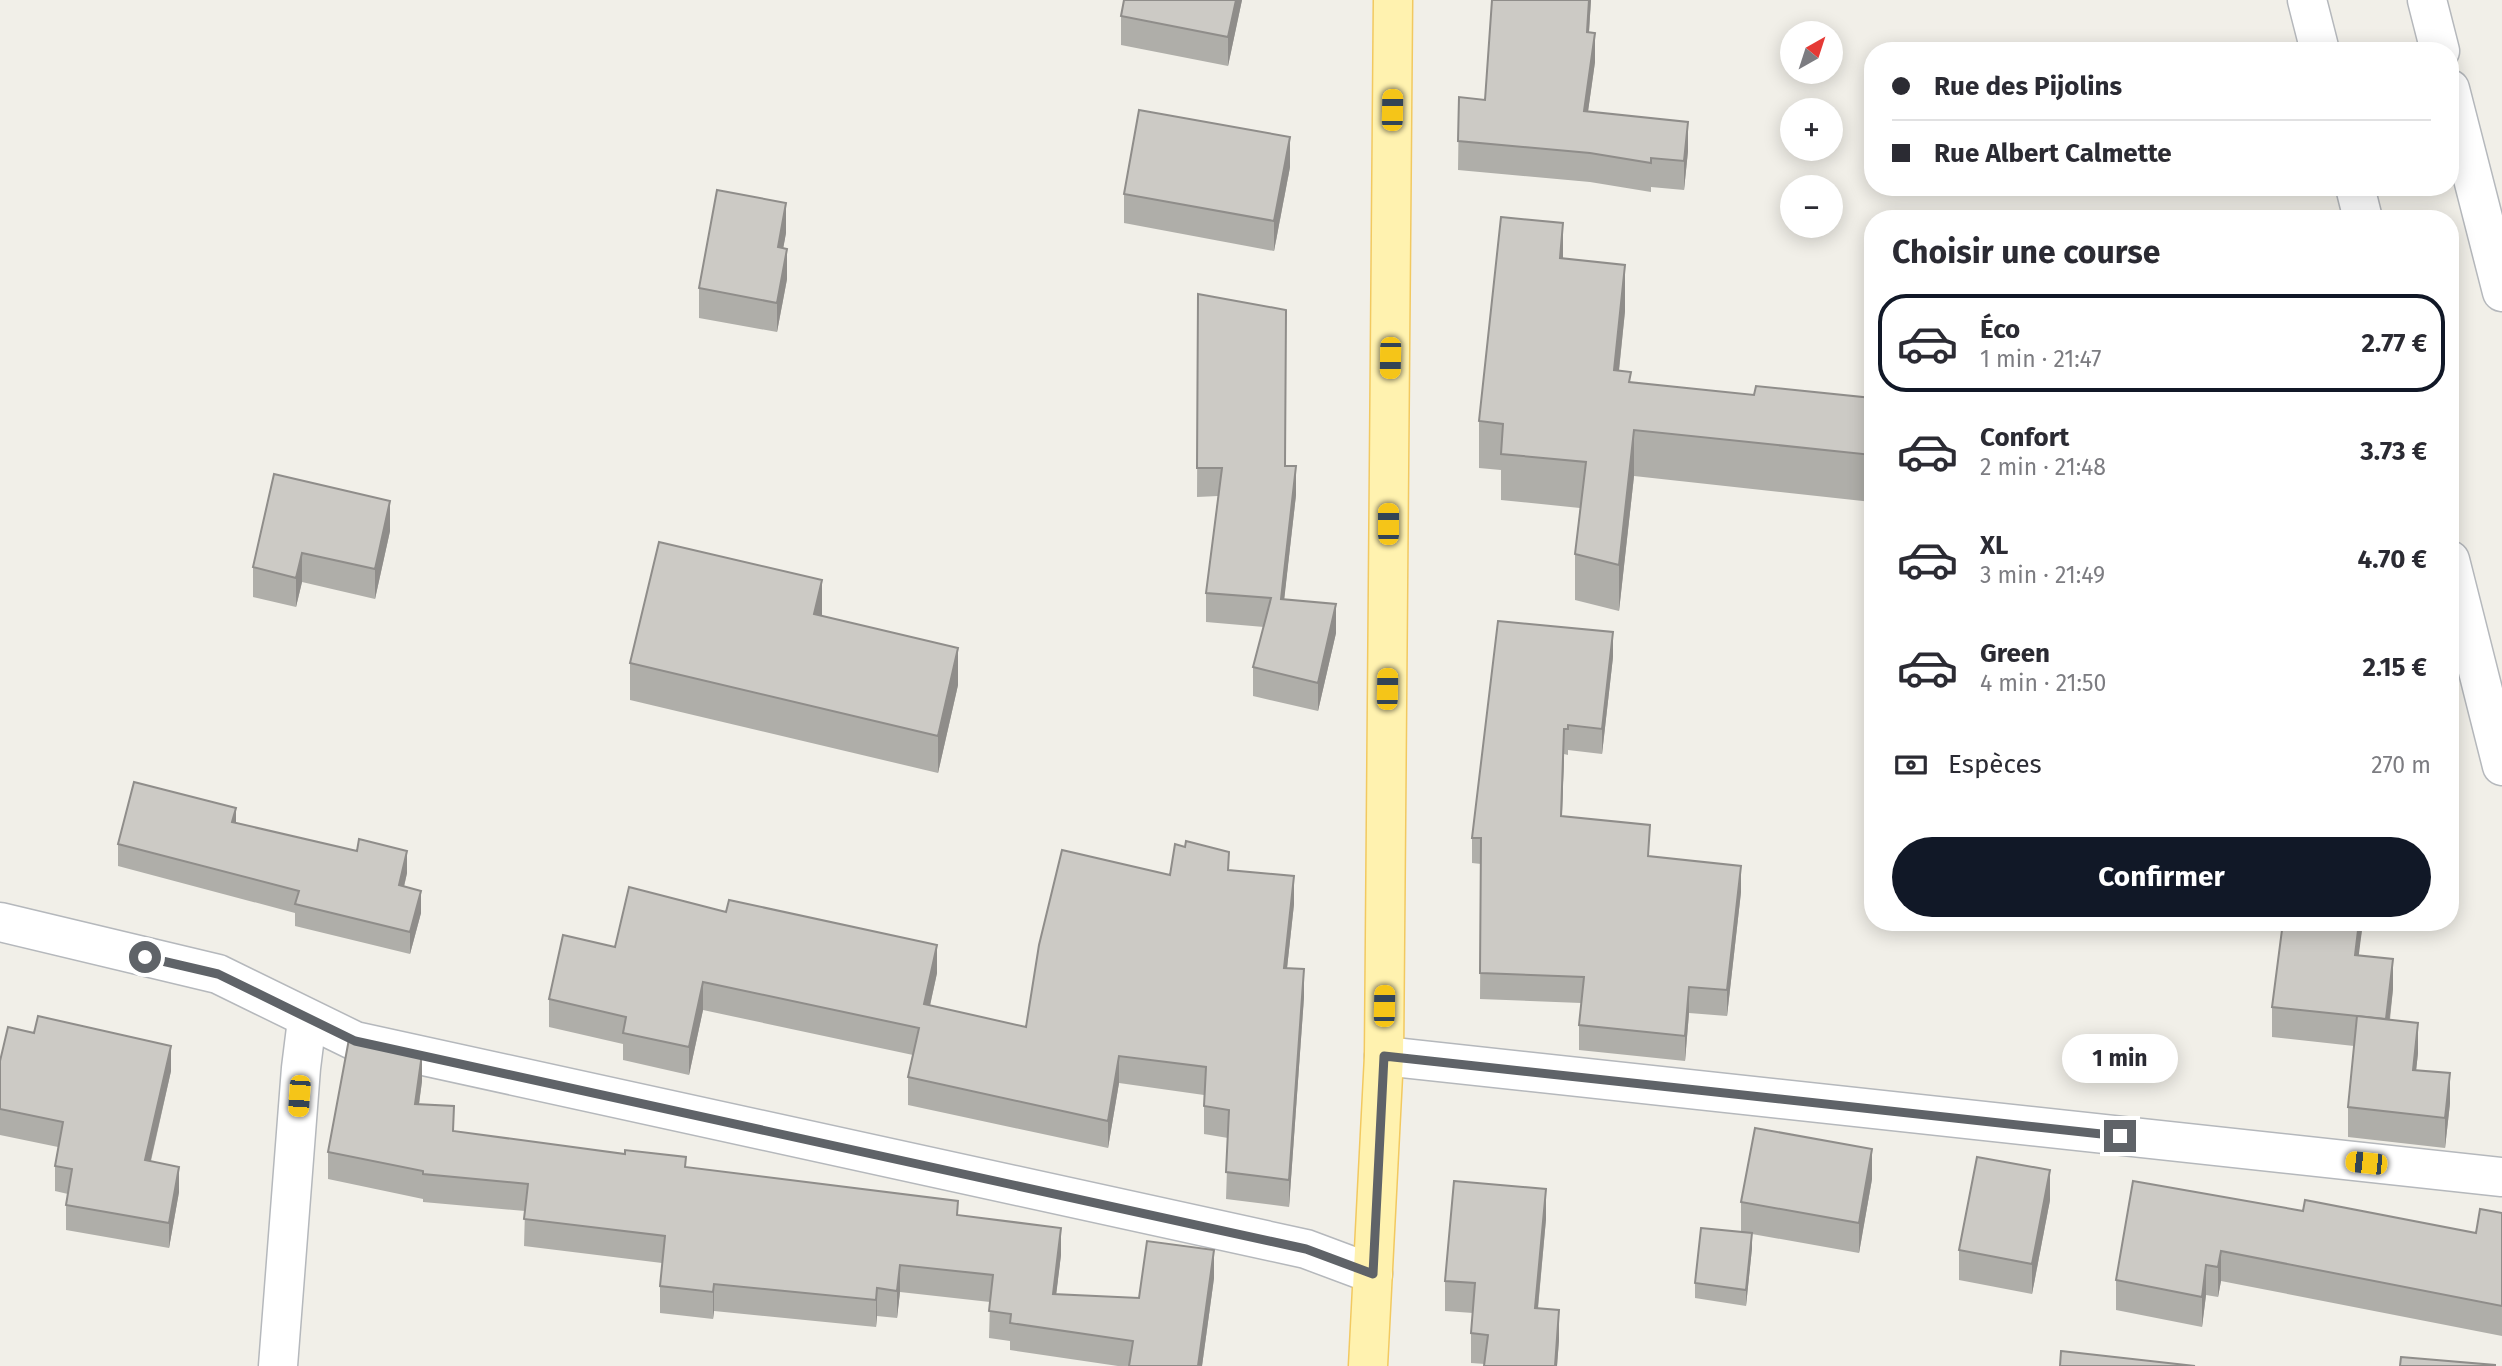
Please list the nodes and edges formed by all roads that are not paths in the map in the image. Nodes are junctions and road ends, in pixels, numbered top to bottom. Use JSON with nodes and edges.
{"nodes":[{"id":1,"x":1393,"y":0,"type":"edge"},
{"id":2,"x":2307,"y":0,"type":"edge"},
{"id":3,"x":2427,"y":0,"type":"edge"},
{"id":4,"x":2318,"y":42,"type":"edge"},
{"id":5,"x":2438,"y":42,"type":"edge"},
{"id":6,"x":2459,"y":124,"type":"edge"},
{"id":7,"x":2502,"y":292,"type":"edge"},
{"id":8,"x":2459,"y":596,"type":"edge"},
{"id":9,"x":2502,"y":766,"type":"edge"},
{"id":10,"x":0,"y":922,"type":"edge"},
{"id":11,"x":307,"y":1020,"type":"junction"},
{"id":12,"x":1384,"y":1056,"type":"junction"},
{"id":13,"x":2502,"y":1177,"type":"edge"},
{"id":14,"x":1373,"y":1274,"type":"junction"},
{"id":15,"x":278,"y":1366,"type":"edge"},
{"id":16,"x":1368,"y":1366,"type":"edge"}],
"edges":[{"from":1,"to":12,"type":"main road"},
{"from":2,"to":4,"type":"street"},
{"from":3,"to":5,"type":"street"},
{"from":6,"to":7,"type":"street"},
{"from":8,"to":9,"type":"street"},
{"from":10,"to":11,"type":"street"},
{"from":11,"to":14,"type":"street"},
{"from":11,"to":15,"type":"street"},
{"from":12,"to":13,"type":"street"},
{"from":12,"to":14,"type":"main road"},
{"from":14,"to":16,"type":"main road"}]}
